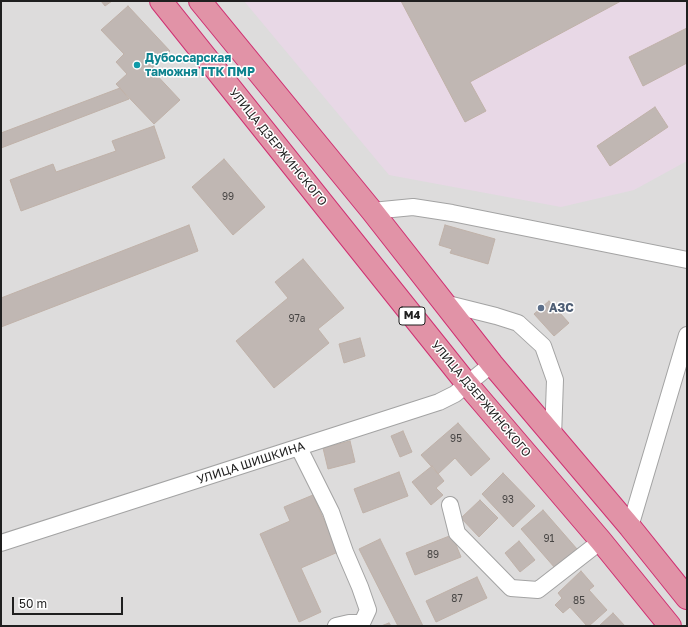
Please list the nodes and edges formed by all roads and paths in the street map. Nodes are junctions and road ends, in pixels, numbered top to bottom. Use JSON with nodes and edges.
{"nodes":[{"id":1,"x":161,"y":1,"type":"edge"},
{"id":2,"x":200,"y":1,"type":"edge"},
{"id":3,"x":372,"y":211,"type":"junction"},
{"id":4,"x":687,"y":260,"type":"edge"},
{"id":5,"x":444,"y":304,"type":"junction"},
{"id":6,"x":687,"y":336,"type":"edge"},
{"id":7,"x":492,"y":364,"type":"junction"},
{"id":8,"x":467,"y":384,"type":"junction"},
{"id":9,"x":553,"y":437,"type":"junction"},
{"id":10,"x":299,"y":448,"type":"junction"},
{"id":11,"x":450,"y":505,"type":"dead end"},
{"id":12,"x":630,"y":527,"type":"junction"},
{"id":13,"x":601,"y":541,"type":"junction"},
{"id":14,"x":1,"y":544,"type":"edge"},
{"id":15,"x":687,"y":598,"type":"edge"},
{"id":16,"x":336,"y":626,"type":"edge"},
{"id":17,"x":670,"y":626,"type":"edge"}],
"edges":[{"from":1,"to":8,"type":"highway","name":"УЛИЦА ДЗЕРЖИНСКОГО","number":"M4"},
{"from":2,"to":3,"type":"highway","number":"M4"},
{"from":3,"to":4,"type":"street"},
{"from":3,"to":5,"type":"highway","number":"M4"},
{"from":5,"to":7,"type":"highway","number":"M4"},
{"from":5,"to":9,"type":"street"},
{"from":6,"to":12,"type":"street"},
{"from":7,"to":8,"type":"street","name":"УЛИЦА ШИШКИНА"},
{"from":7,"to":9,"type":"highway","number":"M4"},
{"from":8,"to":10,"type":"street","name":"УЛИЦА ШИШКИНА"},
{"from":8,"to":13,"type":"highway","name":"УЛИЦА ДЗЕРЖИНСКОГО","number":"M4"},
{"from":9,"to":12,"type":"highway","number":"M4"},
{"from":10,"to":14,"type":"street","name":"УЛИЦА ШИШКИНА"},
{"from":10,"to":16,"type":"street"},
{"from":11,"to":13,"type":"street"},
{"from":12,"to":15,"type":"highway","number":"M4"},
{"from":13,"to":17,"type":"highway","name":"УЛИЦА ДЗЕРЖИНСКОГО","number":"M4"}]}
